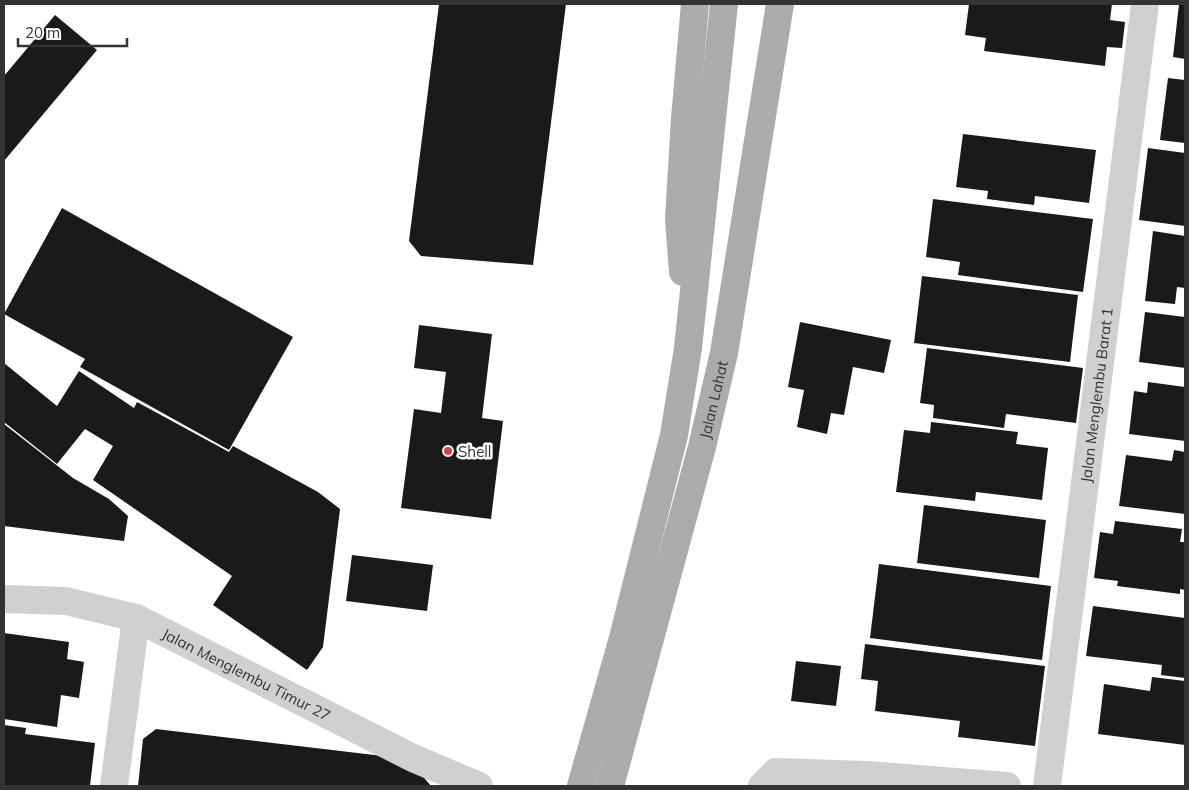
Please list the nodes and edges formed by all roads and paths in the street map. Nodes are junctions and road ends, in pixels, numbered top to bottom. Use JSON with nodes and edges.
{"nodes":[{"id":1,"x":695,"y":4,"type":"edge"},
{"id":2,"x":724,"y":4,"type":"edge"},
{"id":3,"x":762,"y":4,"type":"edge"},
{"id":4,"x":780,"y":4,"type":"edge"},
{"id":5,"x":1145,"y":4,"type":"edge"},
{"id":6,"x":739,"y":259,"type":"junction"},
{"id":7,"x":688,"y":348,"type":"junction"},
{"id":8,"x":4,"y":599,"type":"edge"},
{"id":9,"x":136,"y":618,"type":"junction"},
{"id":10,"x":867,"y":781,"type":"edge"},
{"id":11,"x":114,"y":786,"type":"edge"},
{"id":12,"x":479,"y":786,"type":"edge"},
{"id":13,"x":581,"y":786,"type":"edge"},
{"id":14,"x":610,"y":786,"type":"edge"},
{"id":15,"x":762,"y":786,"type":"edge"},
{"id":16,"x":1006,"y":786,"type":"edge"},
{"id":17,"x":1047,"y":786,"type":"edge"}],
"edges":[{"from":1,"to":7,"type":"main road"},
{"from":2,"to":7,"type":"main road"},
{"from":3,"to":6,"type":"main road"},
{"from":4,"to":6,"type":"main road","name":"Jalan Lahat"},
{"from":5,"to":17,"type":"street","name":"Jalan Menglembu Barat 1"},
{"from":6,"to":14,"type":"main road","name":"Jalan Lahat"},
{"from":7,"to":13,"type":"main road"},
{"from":8,"to":9,"type":"street","name":"Jalan Menglembu Timur 27"},
{"from":9,"to":11,"type":"street"},
{"from":9,"to":12,"type":"street","name":"Jalan Menglembu Timur 27"},
{"from":10,"to":15,"type":"street"},
{"from":10,"to":16,"type":"street"}]}
